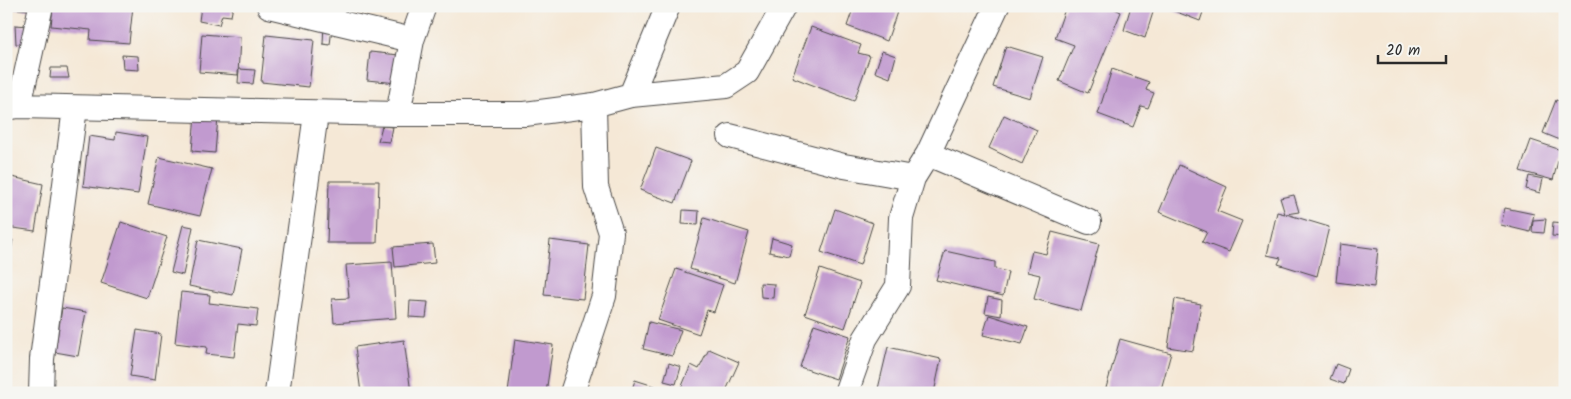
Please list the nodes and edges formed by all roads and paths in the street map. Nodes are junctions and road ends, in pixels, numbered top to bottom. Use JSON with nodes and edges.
{"nodes":[{"id":1,"x":41,"y":6,"type":"edge"},
{"id":2,"x":269,"y":6,"type":"edge"},
{"id":3,"x":424,"y":6,"type":"edge"},
{"id":4,"x":668,"y":6,"type":"edge"},
{"id":5,"x":784,"y":6,"type":"edge"},
{"id":6,"x":997,"y":6,"type":"edge"},
{"id":7,"x":412,"y":40,"type":"junction"},
{"id":8,"x":631,"y":95,"type":"junction"},
{"id":9,"x":594,"y":105,"type":"junction"},
{"id":10,"x":13,"y":107,"type":"edge"},
{"id":11,"x":76,"y":108,"type":"junction"},
{"id":12,"x":316,"y":114,"type":"junction"},
{"id":13,"x":398,"y":114,"type":"junction"},
{"id":14,"x":730,"y":136,"type":"dead end"},
{"id":15,"x":928,"y":154,"type":"junction"},
{"id":16,"x":913,"y":178,"type":"junction"},
{"id":17,"x":1089,"y":222,"type":"dead end"},
{"id":18,"x":41,"y":393,"type":"edge"},
{"id":19,"x":277,"y":393,"type":"edge"},
{"id":20,"x":572,"y":393,"type":"edge"},
{"id":21,"x":846,"y":393,"type":"edge"}],
"edges":[{"from":1,"to":10,"type":"street"},
{"from":2,"to":7,"type":"street"},
{"from":3,"to":7,"type":"street"},
{"from":4,"to":8,"type":"street"},
{"from":5,"to":8,"type":"street"},
{"from":6,"to":15,"type":"street"},
{"from":7,"to":13,"type":"street"},
{"from":8,"to":9,"type":"street"},
{"from":9,"to":13,"type":"street"},
{"from":9,"to":20,"type":"street"},
{"from":10,"to":11,"type":"street"},
{"from":11,"to":12,"type":"street"},
{"from":11,"to":18,"type":"street"},
{"from":12,"to":13,"type":"street"},
{"from":12,"to":19,"type":"street"},
{"from":14,"to":16,"type":"street"},
{"from":15,"to":16,"type":"street"},
{"from":15,"to":17,"type":"street"},
{"from":16,"to":21,"type":"street"}]}
